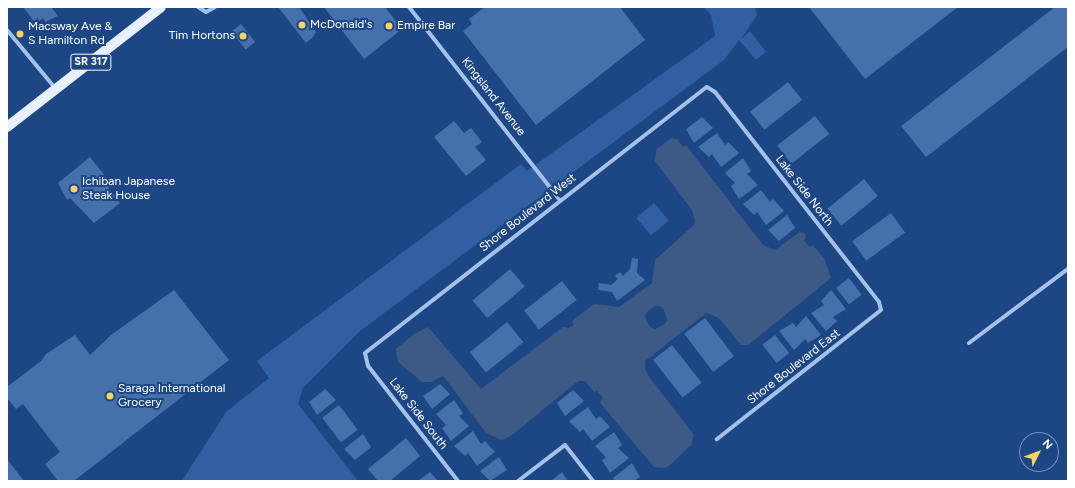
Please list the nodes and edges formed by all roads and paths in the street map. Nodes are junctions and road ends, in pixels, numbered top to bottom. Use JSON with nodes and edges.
{"nodes":[{"id":1,"x":161,"y":7,"type":"edge"},
{"id":2,"x":198,"y":7,"type":"edge"},
{"id":3,"x":215,"y":7,"type":"edge"},
{"id":4,"x":410,"y":7,"type":"edge"},
{"id":5,"x":7,"y":30,"type":"edge"},
{"id":6,"x":708,"y":87,"type":"joint"},
{"id":7,"x":56,"y":89,"type":"junction"},
{"id":8,"x":7,"y":126,"type":"edge"},
{"id":9,"x":560,"y":200,"type":"junction"},
{"id":10,"x":1068,"y":269,"type":"edge"},
{"id":11,"x":881,"y":310,"type":"joint"},
{"id":12,"x":969,"y":343,"type":"dead end"},
{"id":13,"x":364,"y":358,"type":"joint"},
{"id":14,"x":717,"y":439,"type":"dead end"},
{"id":15,"x":458,"y":481,"type":"edge"},
{"id":16,"x":518,"y":481,"type":"edge"},
{"id":17,"x":593,"y":481,"type":"edge"}],
"edges":[{"from":1,"to":7,"type":"main road","number":"SR 317"},
{"from":2,"to":3,"type":"street"},
{"from":4,"to":9,"type":"street","name":"Kingsland Avenue"},
{"from":5,"to":7,"type":"street"},
{"from":6,"to":9,"type":"street","name":"Shore Boulevard West"},
{"from":6,"to":11,"type":"street","name":"Lake Side North"},
{"from":7,"to":8,"type":"main road","number":"SR 317"},
{"from":9,"to":13,"type":"street","name":"Shore Boulevard West"},
{"from":10,"to":12,"type":"street"},
{"from":11,"to":14,"type":"street","name":"Shore Boulevard East"},
{"from":13,"to":15,"type":"street","name":"Lake Side South"},
{"from":16,"to":17,"type":"street"}]}
